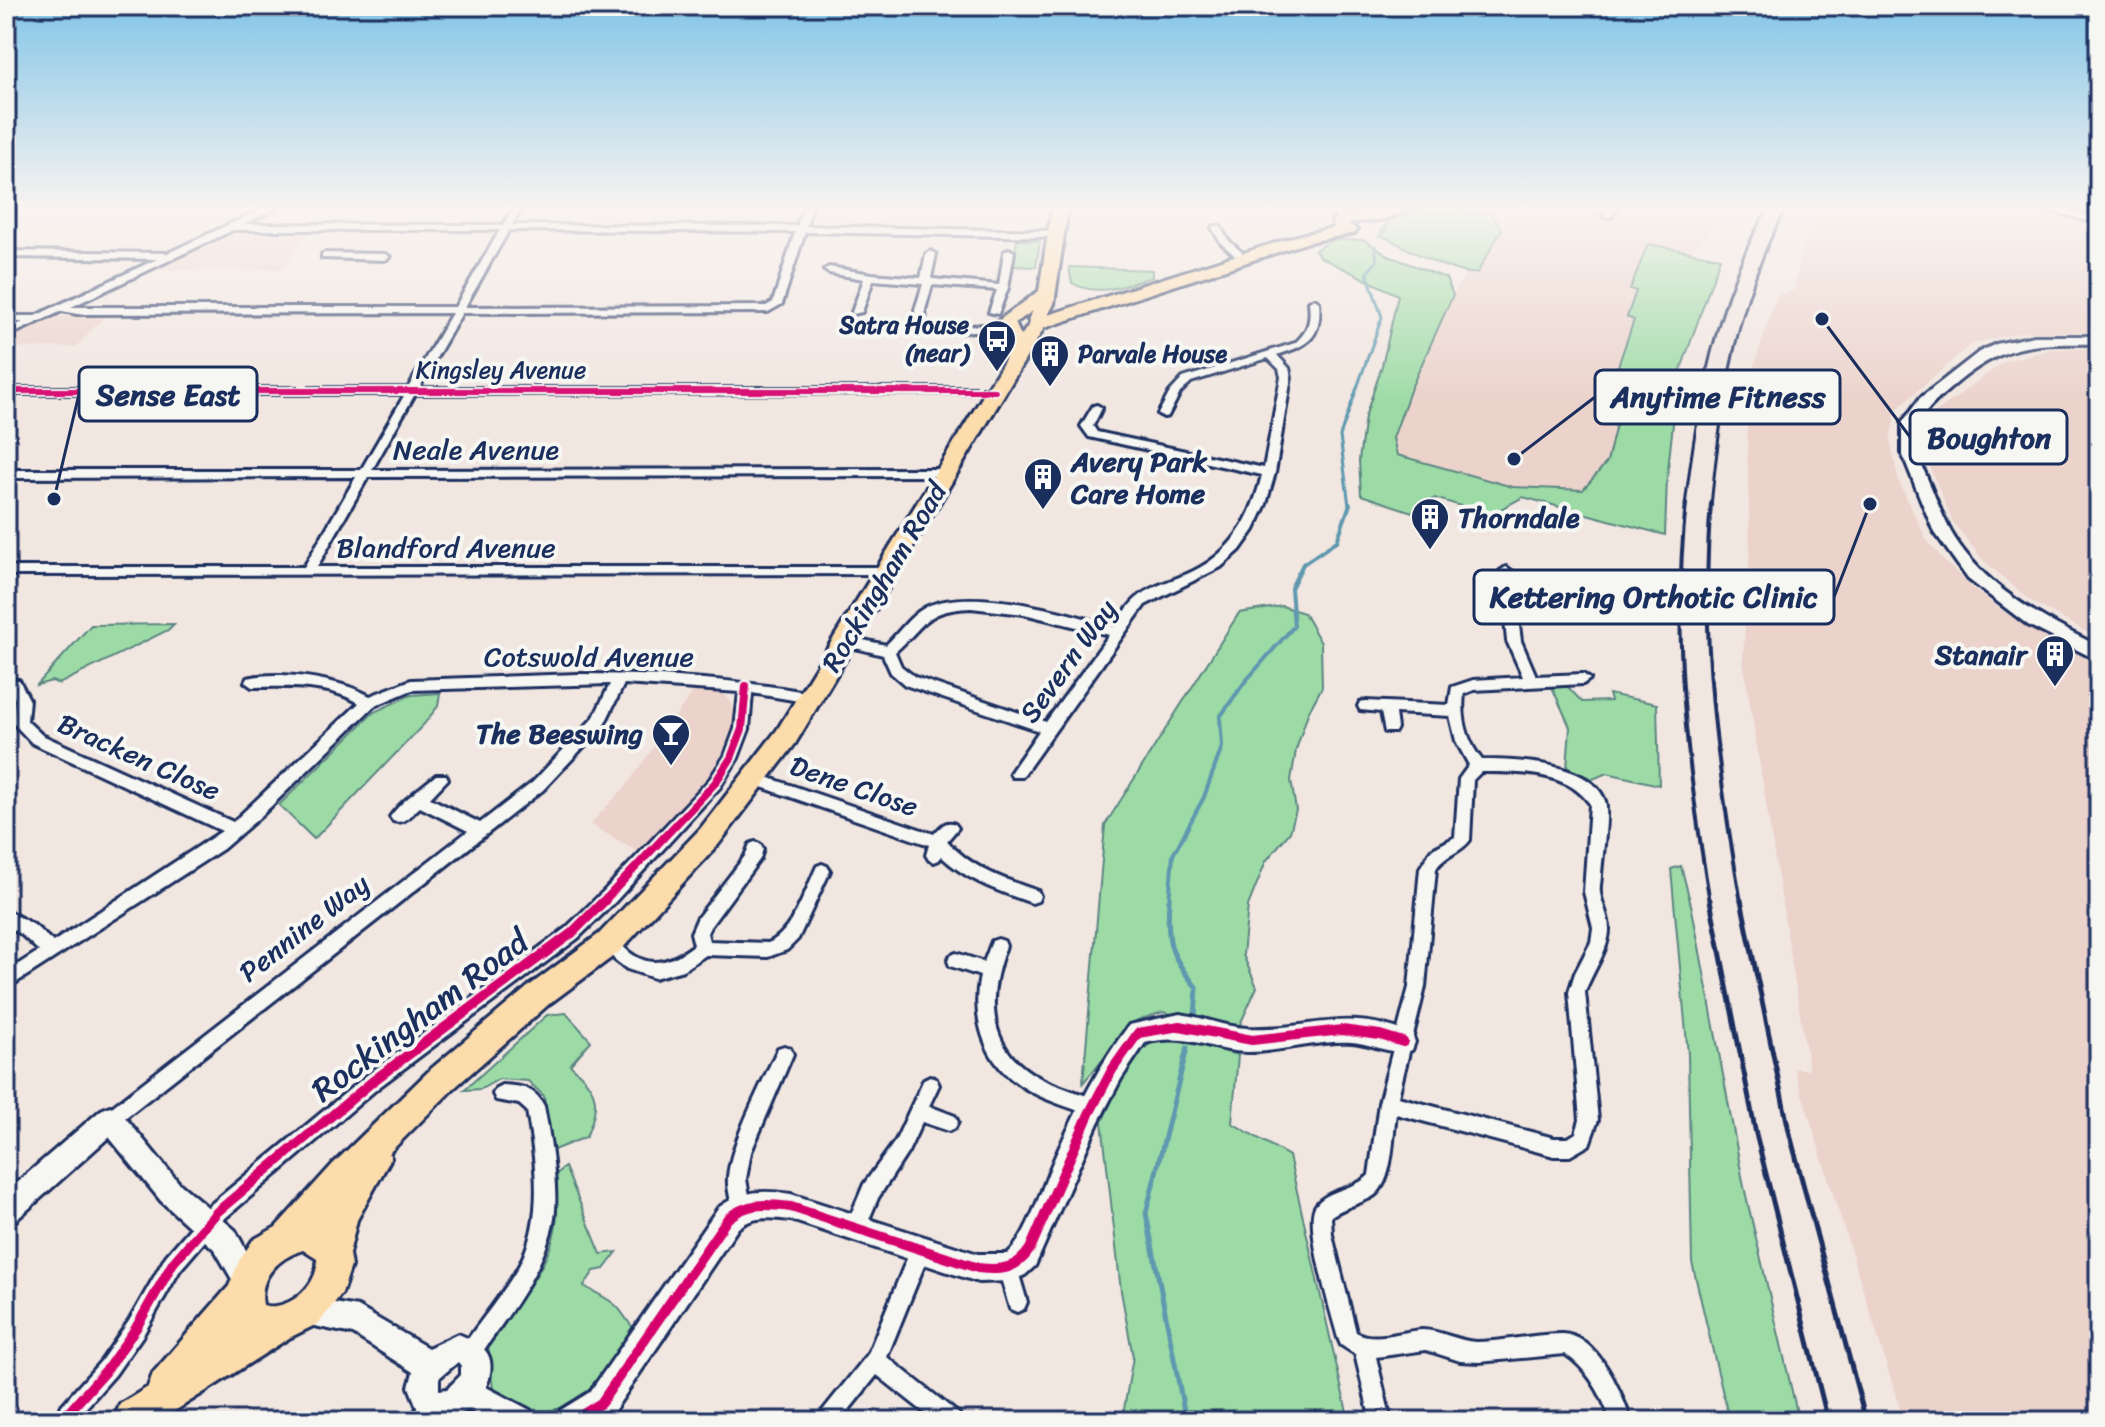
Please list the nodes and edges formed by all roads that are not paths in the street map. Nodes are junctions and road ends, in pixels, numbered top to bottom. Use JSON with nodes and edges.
{"nodes":[{"id":1,"x":132,"y":274,"type":"edge"},
{"id":2,"x":479,"y":274,"type":"edge"},
{"id":3,"x":785,"y":274,"type":"edge"},
{"id":4,"x":845,"y":274,"type":"edge"},
{"id":5,"x":928,"y":274,"type":"edge"},
{"id":6,"x":1005,"y":274,"type":"edge"},
{"id":7,"x":1050,"y":274,"type":"edge"},
{"id":8,"x":1194,"y":274,"type":"edge"},
{"id":9,"x":869,"y":279,"type":"junction"},
{"id":10,"x":927,"y":280,"type":"junction"},
{"id":11,"x":1048,"y":286,"type":"junction"},
{"id":12,"x":1003,"y":288,"type":"junction"},
{"id":13,"x":1107,"y":301,"type":"junction"},
{"id":14,"x":1314,"y":302,"type":"dead end"},
{"id":15,"x":60,"y":308,"type":"junction"},
{"id":16,"x":459,"y":309,"type":"junction"},
{"id":17,"x":857,"y":312,"type":"dead end"},
{"id":18,"x":6,"y":319,"type":"edge"},
{"id":19,"x":38,"y":319,"type":"junction"},
{"id":20,"x":1022,"y":321,"type":"junction"},
{"id":21,"x":6,"y":334,"type":"edge"},
{"id":22,"x":2099,"y":340,"type":"edge"},
{"id":23,"x":1270,"y":354,"type":"junction"},
{"id":24,"x":413,"y":390,"type":"junction"},
{"id":25,"x":6,"y":391,"type":"edge"},
{"id":26,"x":995,"y":391,"type":"junction"},
{"id":27,"x":1097,"y":408,"type":"dead end"},
{"id":28,"x":1164,"y":414,"type":"dead end"},
{"id":29,"x":364,"y":473,"type":"junction"},
{"id":30,"x":945,"y":473,"type":"junction"},
{"id":31,"x":1269,"y":473,"type":"junction"},
{"id":32,"x":6,"y":474,"type":"edge"},
{"id":33,"x":6,"y":571,"type":"edge"},
{"id":34,"x":308,"y":571,"type":"junction"},
{"id":35,"x":886,"y":571,"type":"junction"},
{"id":36,"x":1506,"y":571,"type":"dead end"},
{"id":37,"x":1117,"y":633,"type":"junction"},
{"id":38,"x":845,"y":641,"type":"junction"},
{"id":39,"x":888,"y":651,"type":"junction"},
{"id":40,"x":2099,"y":654,"type":"edge"},
{"id":41,"x":620,"y":679,"type":"junction"},
{"id":42,"x":1583,"y":679,"type":"dead end"},
{"id":43,"x":1531,"y":681,"type":"junction"},
{"id":44,"x":252,"y":682,"type":"dead end"},
{"id":45,"x":14,"y":684,"type":"dead end"},
{"id":46,"x":746,"y":686,"type":"junction"},
{"id":47,"x":811,"y":698,"type":"junction"},
{"id":48,"x":369,"y":702,"type":"junction"},
{"id":49,"x":1365,"y":706,"type":"dead end"},
{"id":50,"x":1387,"y":707,"type":"junction"},
{"id":51,"x":1456,"y":711,"type":"junction"},
{"id":52,"x":1390,"y":728,"type":"dead end"},
{"id":53,"x":1049,"y":729,"type":"junction"},
{"id":54,"x":1478,"y":766,"type":"junction"},
{"id":55,"x":1017,"y":773,"type":"dead end"},
{"id":56,"x":441,"y":779,"type":"dead end"},
{"id":57,"x":755,"y":779,"type":"junction"},
{"id":58,"x":418,"y":799,"type":"junction"},
{"id":59,"x":398,"y":817,"type":"dead end"},
{"id":60,"x":950,"y":828,"type":"dead end"},
{"id":61,"x":235,"y":830,"type":"junction"},
{"id":62,"x":481,"y":832,"type":"junction"},
{"id":63,"x":936,"y":848,"type":"junction"},
{"id":64,"x":755,"y":849,"type":"dead end"},
{"id":65,"x":822,"y":871,"type":"dead end"},
{"id":66,"x":1032,"y":896,"type":"dead end"},
{"id":67,"x":6,"y":917,"type":"edge"},
{"id":68,"x":609,"y":943,"type":"junction"},
{"id":69,"x":998,"y":946,"type":"dead end"},
{"id":70,"x":703,"y":948,"type":"junction"},
{"id":71,"x":52,"y":952,"type":"junction"},
{"id":72,"x":956,"y":961,"type":"dead end"},
{"id":73,"x":987,"y":971,"type":"junction"},
{"id":74,"x":6,"y":981,"type":"edge"},
{"id":75,"x":1403,"y":1042,"type":"junction"},
{"id":76,"x":784,"y":1054,"type":"dead end"},
{"id":77,"x":930,"y":1085,"type":"dead end"},
{"id":78,"x":502,"y":1094,"type":"dead end"},
{"id":79,"x":1388,"y":1103,"type":"junction"},
{"id":80,"x":1094,"y":1107,"type":"junction"},
{"id":81,"x":918,"y":1111,"type":"junction"},
{"id":82,"x":110,"y":1119,"type":"junction"},
{"id":83,"x":401,"y":1119,"type":"junction"},
{"id":84,"x":949,"y":1122,"type":"dead end"},
{"id":85,"x":742,"y":1207,"type":"junction"},
{"id":86,"x":6,"y":1210,"type":"edge"},
{"id":87,"x":855,"y":1229,"type":"junction"},
{"id":88,"x":215,"y":1232,"type":"junction"},
{"id":89,"x":282,"y":1240,"type":"junction"},
{"id":90,"x":920,"y":1251,"type":"junction"},
{"id":91,"x":332,"y":1264,"type":"junction"},
{"id":92,"x":1008,"y":1268,"type":"junction"},
{"id":93,"x":245,"y":1287,"type":"junction"},
{"id":94,"x":1017,"y":1302,"type":"dead end"},
{"id":95,"x":293,"y":1318,"type":"junction"},
{"id":96,"x":358,"y":1321,"type":"junction"},
{"id":97,"x":1364,"y":1348,"type":"junction"},
{"id":98,"x":470,"y":1353,"type":"junction"},
{"id":99,"x":875,"y":1361,"type":"junction"},
{"id":100,"x":430,"y":1366,"type":"junction"},
{"id":101,"x":467,"y":1393,"type":"junction"},
{"id":102,"x":69,"y":1412,"type":"dead end"},
{"id":103,"x":425,"y":1413,"type":"edge"},
{"id":104,"x":131,"y":1419,"type":"edge"},
{"id":105,"x":519,"y":1421,"type":"edge"},
{"id":106,"x":572,"y":1421,"type":"edge"},
{"id":107,"x":827,"y":1421,"type":"edge"},
{"id":108,"x":952,"y":1421,"type":"edge"},
{"id":109,"x":1381,"y":1421,"type":"edge"},
{"id":110,"x":1621,"y":1421,"type":"edge"}],
"edges":[{"from":1,"to":15,"type":"street"},
{"from":2,"to":16,"type":"street"},
{"from":3,"to":16,"type":"street"},
{"from":4,"to":9,"type":"street"},
{"from":5,"to":10,"type":"street"},
{"from":6,"to":12,"type":"street"},
{"from":7,"to":11,"type":"main road"},
{"from":8,"to":13,"type":"main road"},
{"from":9,"to":10,"type":"street"},
{"from":9,"to":17,"type":"street"},
{"from":10,"to":12,"type":"street"},
{"from":10,"to":20,"type":"street"},
{"from":11,"to":13,"type":"main road"},
{"from":11,"to":20,"type":"main road","name":"Rockingham Road"},
{"from":12,"to":20,"type":"street"},
{"from":13,"to":20,"type":"main road"},
{"from":14,"to":23,"type":"street"},
{"from":15,"to":16,"type":"street"},
{"from":15,"to":19,"type":"street"},
{"from":16,"to":24,"type":"street"},
{"from":18,"to":19,"type":"street"},
{"from":19,"to":21,"type":"street"},
{"from":20,"to":26,"type":"main road","name":"Rockingham Road"},
{"from":22,"to":40,"type":"street"},
{"from":23,"to":28,"type":"street"},
{"from":23,"to":31,"type":"street","name":"Severn Way"},
{"from":24,"to":25,"type":"street","name":"Kingsley Avenue"},
{"from":24,"to":26,"type":"street","name":"Kingsley Avenue"},
{"from":24,"to":29,"type":"street"},
{"from":26,"to":30,"type":"main road","name":"Rockingham Road"},
{"from":27,"to":31,"type":"street"},
{"from":29,"to":30,"type":"street","name":"Neale Avenue"},
{"from":29,"to":32,"type":"street","name":"Neale Avenue"},
{"from":29,"to":34,"type":"street"},
{"from":30,"to":35,"type":"main road","name":"Rockingham Road"},
{"from":31,"to":37,"type":"street","name":"Severn Way"},
{"from":33,"to":34,"type":"street","name":"Blandford Avenue"},
{"from":34,"to":35,"type":"street","name":"Blandford Avenue"},
{"from":35,"to":38,"type":"main road","name":"Rockingham Road"},
{"from":36,"to":43,"type":"street"},
{"from":37,"to":39,"type":"street"},
{"from":37,"to":53,"type":"street","name":"Severn Way"},
{"from":38,"to":39,"type":"street"},
{"from":38,"to":47,"type":"main road","name":"Rockingham Road"},
{"from":39,"to":53,"type":"street"},
{"from":41,"to":46,"type":"street","name":"Cotswold Avenue"},
{"from":41,"to":48,"type":"street","name":"Cotswold Avenue"},
{"from":41,"to":62,"type":"street","name":"Pennine Way"},
{"from":42,"to":43,"type":"street"},
{"from":43,"to":51,"type":"street"},
{"from":44,"to":48,"type":"street"},
{"from":45,"to":61,"type":"street","name":"Bracken Close"},
{"from":46,"to":47,"type":"street","name":"Cotswold Avenue"},
{"from":46,"to":88,"type":"street","name":"Rockingham Road"},
{"from":47,"to":57,"type":"main road","name":"Rockingham Road"},
{"from":48,"to":61,"type":"street"},
{"from":49,"to":50,"type":"street"},
{"from":50,"to":51,"type":"street"},
{"from":50,"to":52,"type":"street"},
{"from":51,"to":54,"type":"street"},
{"from":53,"to":55,"type":"street","name":"Severn Way"},
{"from":54,"to":75,"type":"street"},
{"from":54,"to":79,"type":"street"},
{"from":56,"to":58,"type":"street"},
{"from":57,"to":63,"type":"street","name":"Dene Close"},
{"from":57,"to":68,"type":"main road","name":"Rockingham Road"},
{"from":58,"to":59,"type":"street"},
{"from":58,"to":62,"type":"street"},
{"from":60,"to":63,"type":"street"},
{"from":61,"to":71,"type":"street"},
{"from":62,"to":82,"type":"street","name":"Pennine Way"},
{"from":63,"to":66,"type":"street"},
{"from":64,"to":70,"type":"street"},
{"from":65,"to":70,"type":"street"},
{"from":67,"to":71,"type":"street"},
{"from":68,"to":70,"type":"street"},
{"from":68,"to":83,"type":"main road","name":"Rockingham Road"},
{"from":69,"to":73,"type":"street"},
{"from":71,"to":74,"type":"street"},
{"from":72,"to":73,"type":"street"},
{"from":73,"to":80,"type":"street"},
{"from":75,"to":79,"type":"street"},
{"from":75,"to":80,"type":"street"},
{"from":76,"to":85,"type":"street"},
{"from":77,"to":81,"type":"street"},
{"from":78,"to":98,"type":"street"},
{"from":79,"to":97,"type":"street"},
{"from":80,"to":92,"type":"street"},
{"from":81,"to":84,"type":"street"},
{"from":81,"to":87,"type":"street"},
{"from":82,"to":86,"type":"street","name":"Pennine Way"},
{"from":82,"to":88,"type":"street"},
{"from":83,"to":89,"type":"main road","name":"Rockingham Road"},
{"from":83,"to":91,"type":"main road","name":"Rockingham Road"},
{"from":85,"to":87,"type":"street"},
{"from":85,"to":106,"type":"street"},
{"from":87,"to":90,"type":"street"},
{"from":88,"to":89,"type":"street"},
{"from":88,"to":93,"type":"street"},
{"from":88,"to":102,"type":"street","name":"Rockingham Road"},
{"from":89,"to":91,"type":"main road"},
{"from":89,"to":93,"type":"main road"},
{"from":90,"to":92,"type":"street"},
{"from":90,"to":99,"type":"street"},
{"from":91,"to":95,"type":"main road"},
{"from":91,"to":96,"type":"street"},
{"from":92,"to":94,"type":"street"},
{"from":93,"to":95,"type":"main road"},
{"from":93,"to":104,"type":"main road"},
{"from":95,"to":96,"type":"street"},
{"from":95,"to":104,"type":"main road"},
{"from":96,"to":100,"type":"street"},
{"from":97,"to":109,"type":"street"},
{"from":97,"to":110,"type":"street"},
{"from":98,"to":100,"type":"street"},
{"from":98,"to":101,"type":"street"},
{"from":99,"to":107,"type":"street"},
{"from":99,"to":108,"type":"street"},
{"from":100,"to":103,"type":"street"},
{"from":101,"to":103,"type":"street"},
{"from":101,"to":105,"type":"street"}]}
